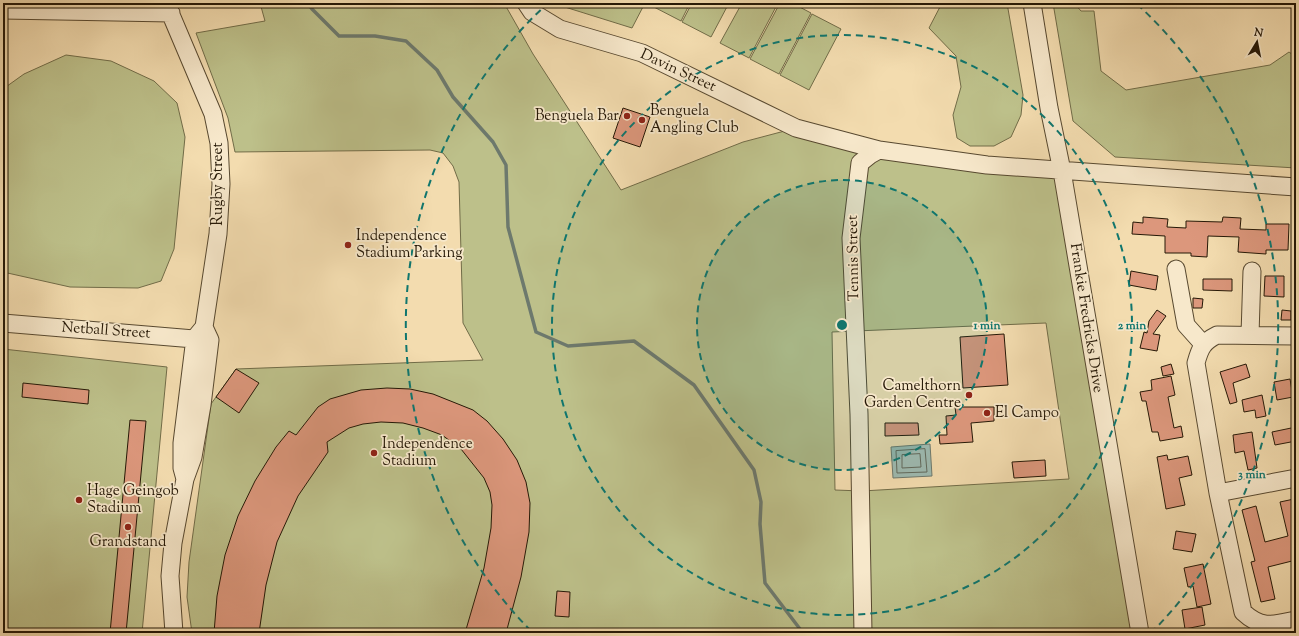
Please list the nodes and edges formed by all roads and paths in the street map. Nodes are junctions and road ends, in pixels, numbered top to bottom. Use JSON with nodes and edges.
{"nodes":[{"id":1,"x":526,"y":3,"type":"edge"},
{"id":2,"x":1032,"y":3,"type":"edge"},
{"id":3,"x":168,"y":8,"type":"edge"},
{"id":4,"x":3,"y":10,"type":"edge"},
{"id":5,"x":879,"y":150,"type":"junction"},
{"id":6,"x":1062,"y":171,"type":"junction"},
{"id":7,"x":1296,"y":187,"type":"edge"},
{"id":8,"x":1176,"y":269,"type":"dead end"},
{"id":9,"x":1252,"y":271,"type":"dead end"},
{"id":10,"x":3,"y":323,"type":"edge"},
{"id":11,"x":3,"y":332,"type":"edge"},
{"id":12,"x":1250,"y":335,"type":"junction"},
{"id":13,"x":1296,"y":336,"type":"edge"},
{"id":14,"x":202,"y":340,"type":"junction"},
{"id":15,"x":1203,"y":344,"type":"junction"},
{"id":16,"x":1296,"y":478,"type":"edge"},
{"id":17,"x":1218,"y":493,"type":"junction"},
{"id":18,"x":1296,"y":620,"type":"edge"},
{"id":19,"x":174,"y":633,"type":"edge"},
{"id":20,"x":863,"y":633,"type":"edge"},
{"id":21,"x":1140,"y":633,"type":"edge"}],
"edges":[{"from":1,"to":5,"type":"street","name":"Davin Street"},
{"from":2,"to":6,"type":"street","name":"Frankie Fredricks Drive"},
{"from":3,"to":4,"type":"street"},
{"from":3,"to":14,"type":"street","name":"Rugby Street"},
{"from":5,"to":6,"type":"street"},
{"from":5,"to":20,"type":"street","name":"Tennis Street"},
{"from":6,"to":7,"type":"street"},
{"from":6,"to":21,"type":"street","name":"Frankie Fredricks Drive"},
{"from":8,"to":15,"type":"street"},
{"from":9,"to":12,"type":"street"},
{"from":10,"to":14,"type":"street","name":"Netball Street"},
{"from":11,"to":14,"type":"street","name":"Netball Street"},
{"from":12,"to":13,"type":"street"},
{"from":12,"to":15,"type":"street"},
{"from":14,"to":19,"type":"street","name":"Rugby Street"},
{"from":15,"to":17,"type":"street"},
{"from":16,"to":17,"type":"street"},
{"from":17,"to":18,"type":"street"}]}
